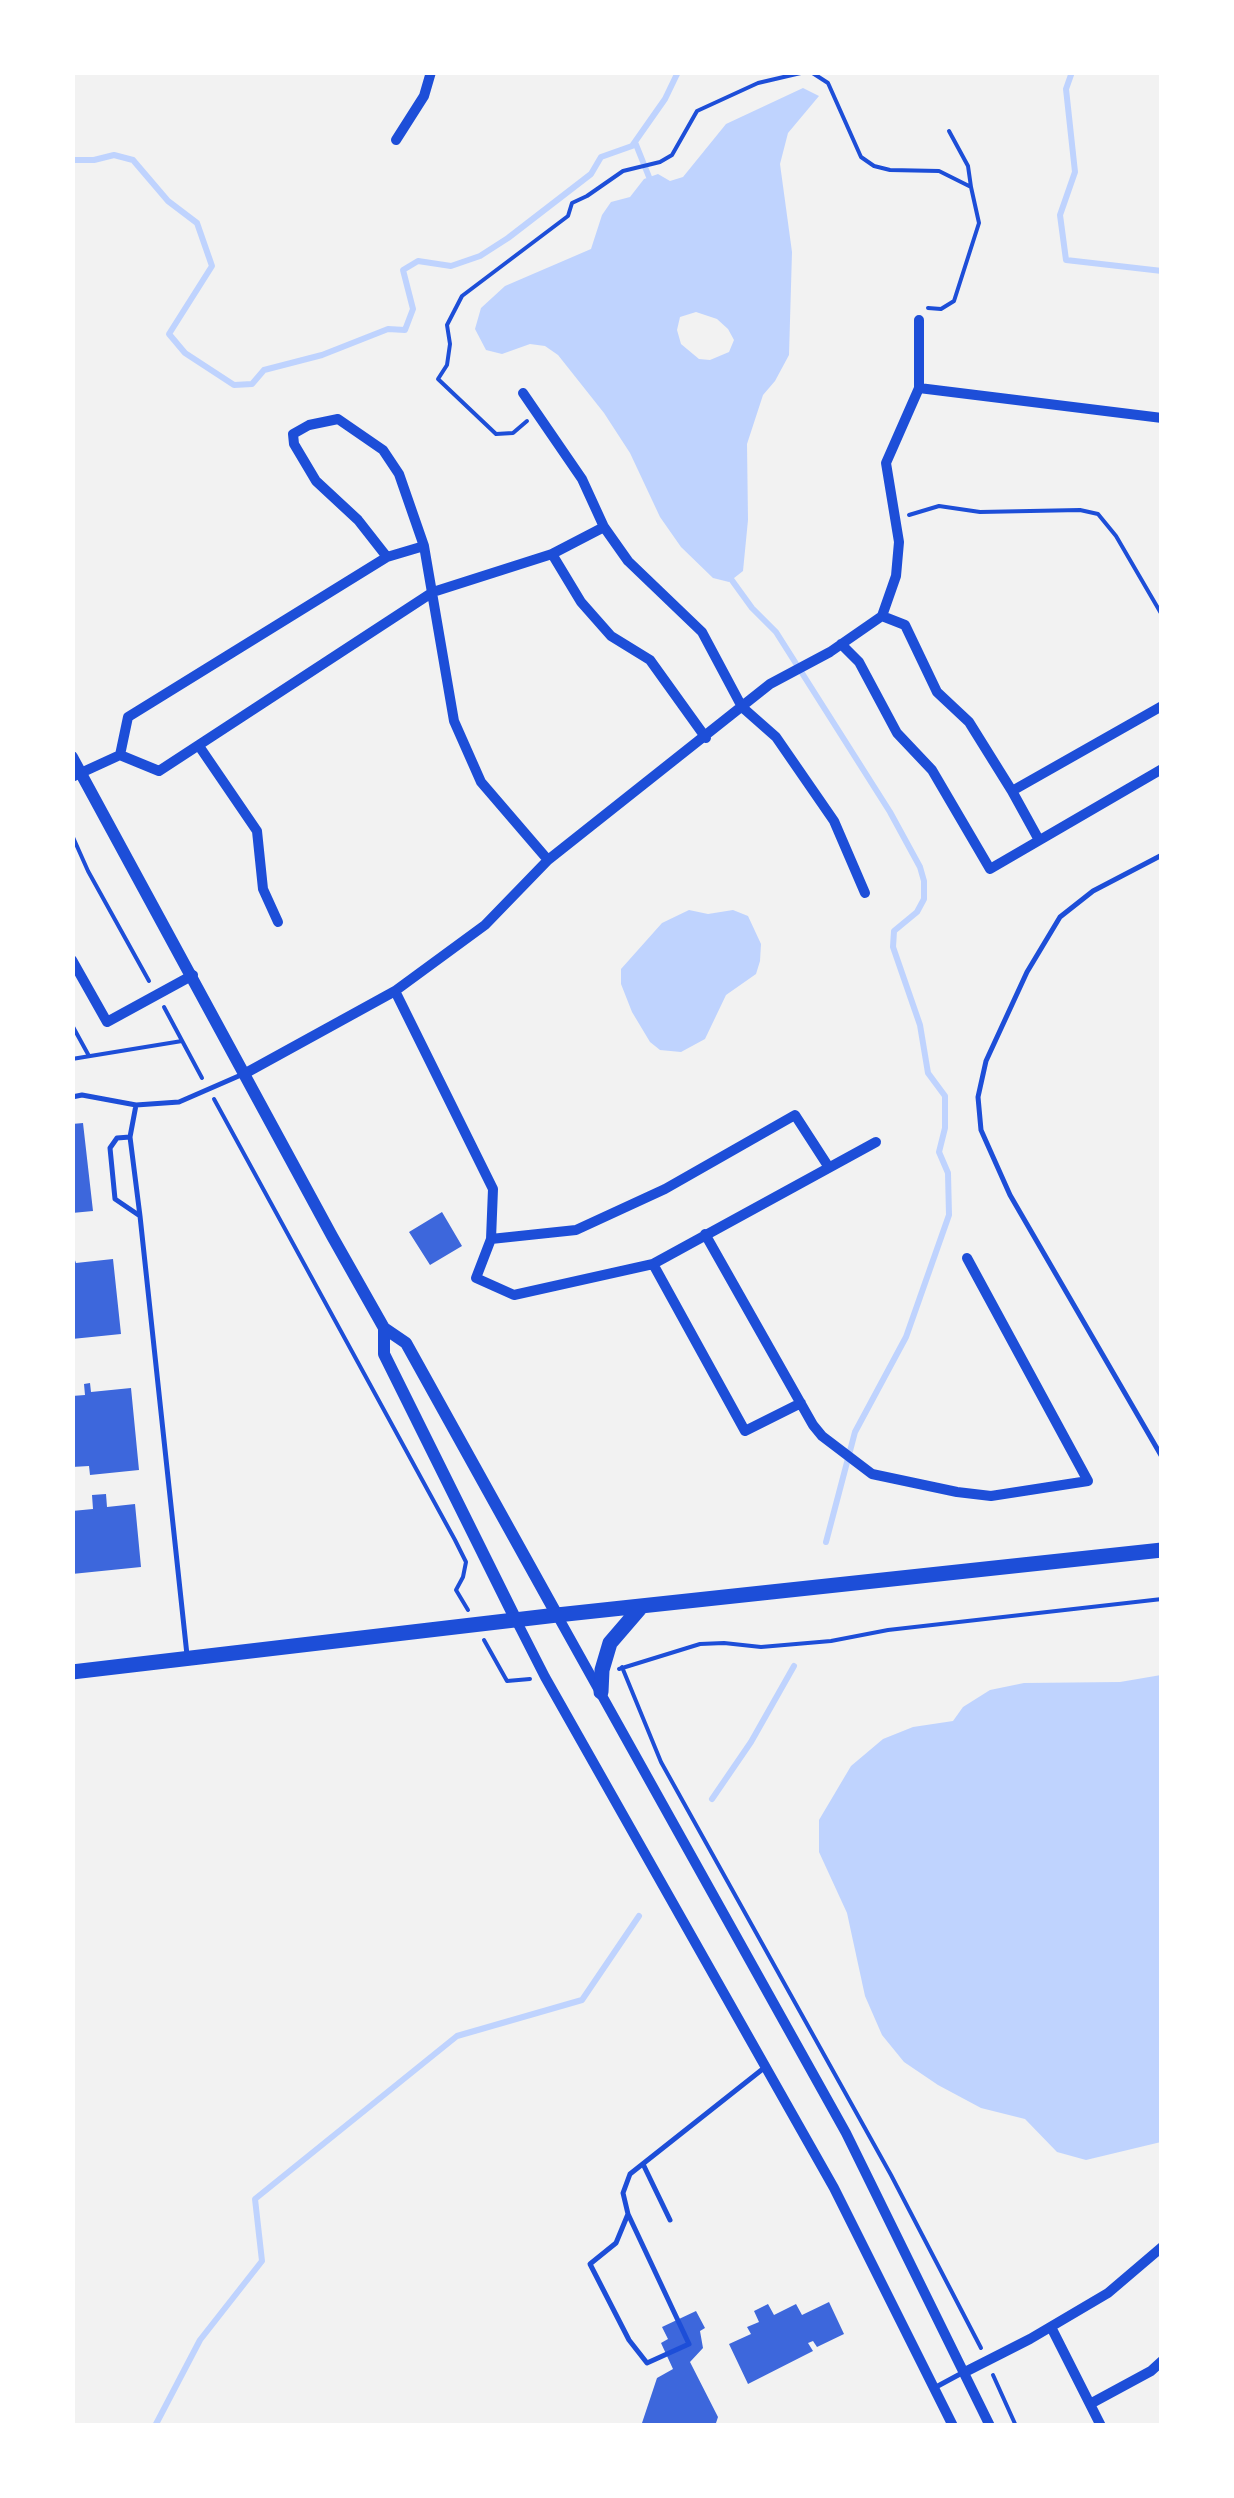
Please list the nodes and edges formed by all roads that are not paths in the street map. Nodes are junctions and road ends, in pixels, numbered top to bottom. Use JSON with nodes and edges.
{"nodes":[{"id":1,"x":431,"y":72,"type":"edge"},
{"id":2,"x":396,"y":140,"type":"dead end"},
{"id":3,"x":919,"y":320,"type":"road end"},
{"id":4,"x":919,"y":388,"type":"junction"},
{"id":5,"x":523,"y":393,"type":"dead end"},
{"id":6,"x":1162,"y":418,"type":"edge"},
{"id":7,"x":604,"y":526,"type":"junction"},
{"id":8,"x":424,"y":546,"type":"junction"},
{"id":9,"x":552,"y":554,"type":"junction"},
{"id":10,"x":388,"y":557,"type":"junction"},
{"id":11,"x":433,"y":592,"type":"junction"},
{"id":12,"x":882,"y":616,"type":"junction"},
{"id":13,"x":841,"y":644,"type":"junction"},
{"id":14,"x":1162,"y":706,"type":"edge"},
{"id":15,"x":742,"y":707,"type":"junction"},
{"id":16,"x":706,"y":738,"type":"junction"},
{"id":17,"x":199,"y":746,"type":"junction"},
{"id":18,"x":120,"y":755,"type":"junction"},
{"id":19,"x":72,"y":757,"type":"edge"},
{"id":20,"x":1162,"y":769,"type":"edge"},
{"id":21,"x":77,"y":776,"type":"edge"},
{"id":22,"x":1012,"y":791,"type":"junction"},
{"id":23,"x":1039,"y":840,"type":"junction"},
{"id":24,"x":1162,"y":855,"type":"edge"},
{"id":25,"x":548,"y":860,"type":"junction"},
{"id":26,"x":865,"y":893,"type":"dead end"},
{"id":27,"x":278,"y":922,"type":"dead end"},
{"id":28,"x":72,"y":960,"type":"edge"},
{"id":29,"x":193,"y":974,"type":"junction"},
{"id":30,"x":395,"y":991,"type":"junction"},
{"id":31,"x":244,"y":1074,"type":"junction"},
{"id":32,"x":72,"y":1097,"type":"edge"},
{"id":33,"x":136,"y":1105,"type":"junction"},
{"id":34,"x":130,"y":1137,"type":"junction"},
{"id":35,"x":876,"y":1142,"type":"dead end"},
{"id":36,"x":828,"y":1166,"type":"junction"},
{"id":37,"x":140,"y":1216,"type":"junction"},
{"id":38,"x":705,"y":1234,"type":"junction"},
{"id":39,"x":491,"y":1238,"type":"junction"},
{"id":40,"x":967,"y":1258,"type":"dead end"},
{"id":41,"x":653,"y":1264,"type":"junction"},
{"id":42,"x":384,"y":1328,"type":"junction"},
{"id":43,"x":801,"y":1403,"type":"junction"},
{"id":44,"x":1162,"y":1457,"type":"edge"},
{"id":45,"x":1162,"y":1550,"type":"edge"},
{"id":46,"x":640,"y":1607,"type":"junction"},
{"id":47,"x":557,"y":1615,"type":"junction"},
{"id":48,"x":516,"y":1620,"type":"junction"},
{"id":49,"x":188,"y":1660,"type":"junction"},
{"id":50,"x":72,"y":1672,"type":"edge"},
{"id":51,"x":601,"y":1692,"type":"junction"},
{"id":52,"x":767,"y":2066,"type":"junction"},
{"id":53,"x":642,"y":2164,"type":"junction"},
{"id":54,"x":628,"y":2214,"type":"junction"},
{"id":55,"x":670,"y":2220,"type":"dead end"},
{"id":56,"x":1162,"y":2248,"type":"edge"},
{"id":57,"x":1051,"y":2327,"type":"junction"},
{"id":58,"x":1162,"y":2361,"type":"edge"},
{"id":59,"x":964,"y":2372,"type":"junction"},
{"id":60,"x":934,"y":2388,"type":"junction"},
{"id":61,"x":1090,"y":2404,"type":"junction"},
{"id":62,"x":952,"y":2426,"type":"edge"},
{"id":63,"x":990,"y":2426,"type":"edge"},
{"id":64,"x":1101,"y":2426,"type":"edge"}],
"edges":[{"from":1,"to":2,"type":"street"},
{"from":3,"to":4,"type":"street"},
{"from":4,"to":6,"type":"street"},
{"from":4,"to":12,"type":"street"},
{"from":5,"to":7,"type":"street"},
{"from":7,"to":9,"type":"street"},
{"from":7,"to":15,"type":"street"},
{"from":8,"to":10,"type":"street"},
{"from":8,"to":10,"type":"street"},
{"from":8,"to":11,"type":"street"},
{"from":9,"to":11,"type":"street"},
{"from":9,"to":16,"type":"street"},
{"from":10,"to":18,"type":"street"},
{"from":11,"to":17,"type":"street"},
{"from":11,"to":25,"type":"street"},
{"from":12,"to":13,"type":"street"},
{"from":12,"to":22,"type":"street"},
{"from":13,"to":15,"type":"street"},
{"from":13,"to":23,"type":"street"},
{"from":14,"to":22,"type":"street"},
{"from":15,"to":16,"type":"street"},
{"from":15,"to":26,"type":"street"},
{"from":16,"to":25,"type":"street"},
{"from":17,"to":18,"type":"street"},
{"from":17,"to":27,"type":"street"},
{"from":18,"to":21,"type":"street"},
{"from":19,"to":21,"type":"street"},
{"from":20,"to":23,"type":"street"},
{"from":21,"to":29,"type":"street"},
{"from":22,"to":23,"type":"street"},
{"from":24,"to":44,"type":"lane"},
{"from":25,"to":30,"type":"street"},
{"from":28,"to":29,"type":"street"},
{"from":29,"to":31,"type":"street"},
{"from":30,"to":31,"type":"street"},
{"from":30,"to":39,"type":"street"},
{"from":31,"to":33,"type":"lane"},
{"from":31,"to":42,"type":"street"},
{"from":32,"to":33,"type":"lane"},
{"from":33,"to":34,"type":"lane"},
{"from":34,"to":37,"type":"lane"},
{"from":34,"to":37,"type":"lane"},
{"from":35,"to":36,"type":"street"},
{"from":36,"to":38,"type":"street"},
{"from":36,"to":39,"type":"street"},
{"from":37,"to":49,"type":"lane"},
{"from":38,"to":41,"type":"street"},
{"from":38,"to":43,"type":"street"},
{"from":39,"to":41,"type":"street"},
{"from":40,"to":43,"type":"street"},
{"from":41,"to":43,"type":"street"},
{"from":42,"to":47,"type":"street"},
{"from":42,"to":48,"type":"street"},
{"from":45,"to":46,"type":"main road"},
{"from":46,"to":47,"type":"main road"},
{"from":46,"to":51,"type":"main road"},
{"from":47,"to":48,"type":"main road"},
{"from":47,"to":51,"type":"street"},
{"from":48,"to":49,"type":"main road"},
{"from":48,"to":52,"type":"street"},
{"from":49,"to":50,"type":"main road"},
{"from":51,"to":59,"type":"street"},
{"from":52,"to":53,"type":"lane"},
{"from":52,"to":60,"type":"street"},
{"from":53,"to":54,"type":"lane"},
{"from":53,"to":55,"type":"lane"},
{"from":54,"to":54,"type":"lane"},
{"from":56,"to":57,"type":"street"},
{"from":57,"to":59,"type":"street"},
{"from":57,"to":61,"type":"street"},
{"from":58,"to":61,"type":"street"},
{"from":59,"to":60,"type":"lane"},
{"from":59,"to":63,"type":"street"},
{"from":60,"to":62,"type":"street"},
{"from":61,"to":64,"type":"street"}]}
